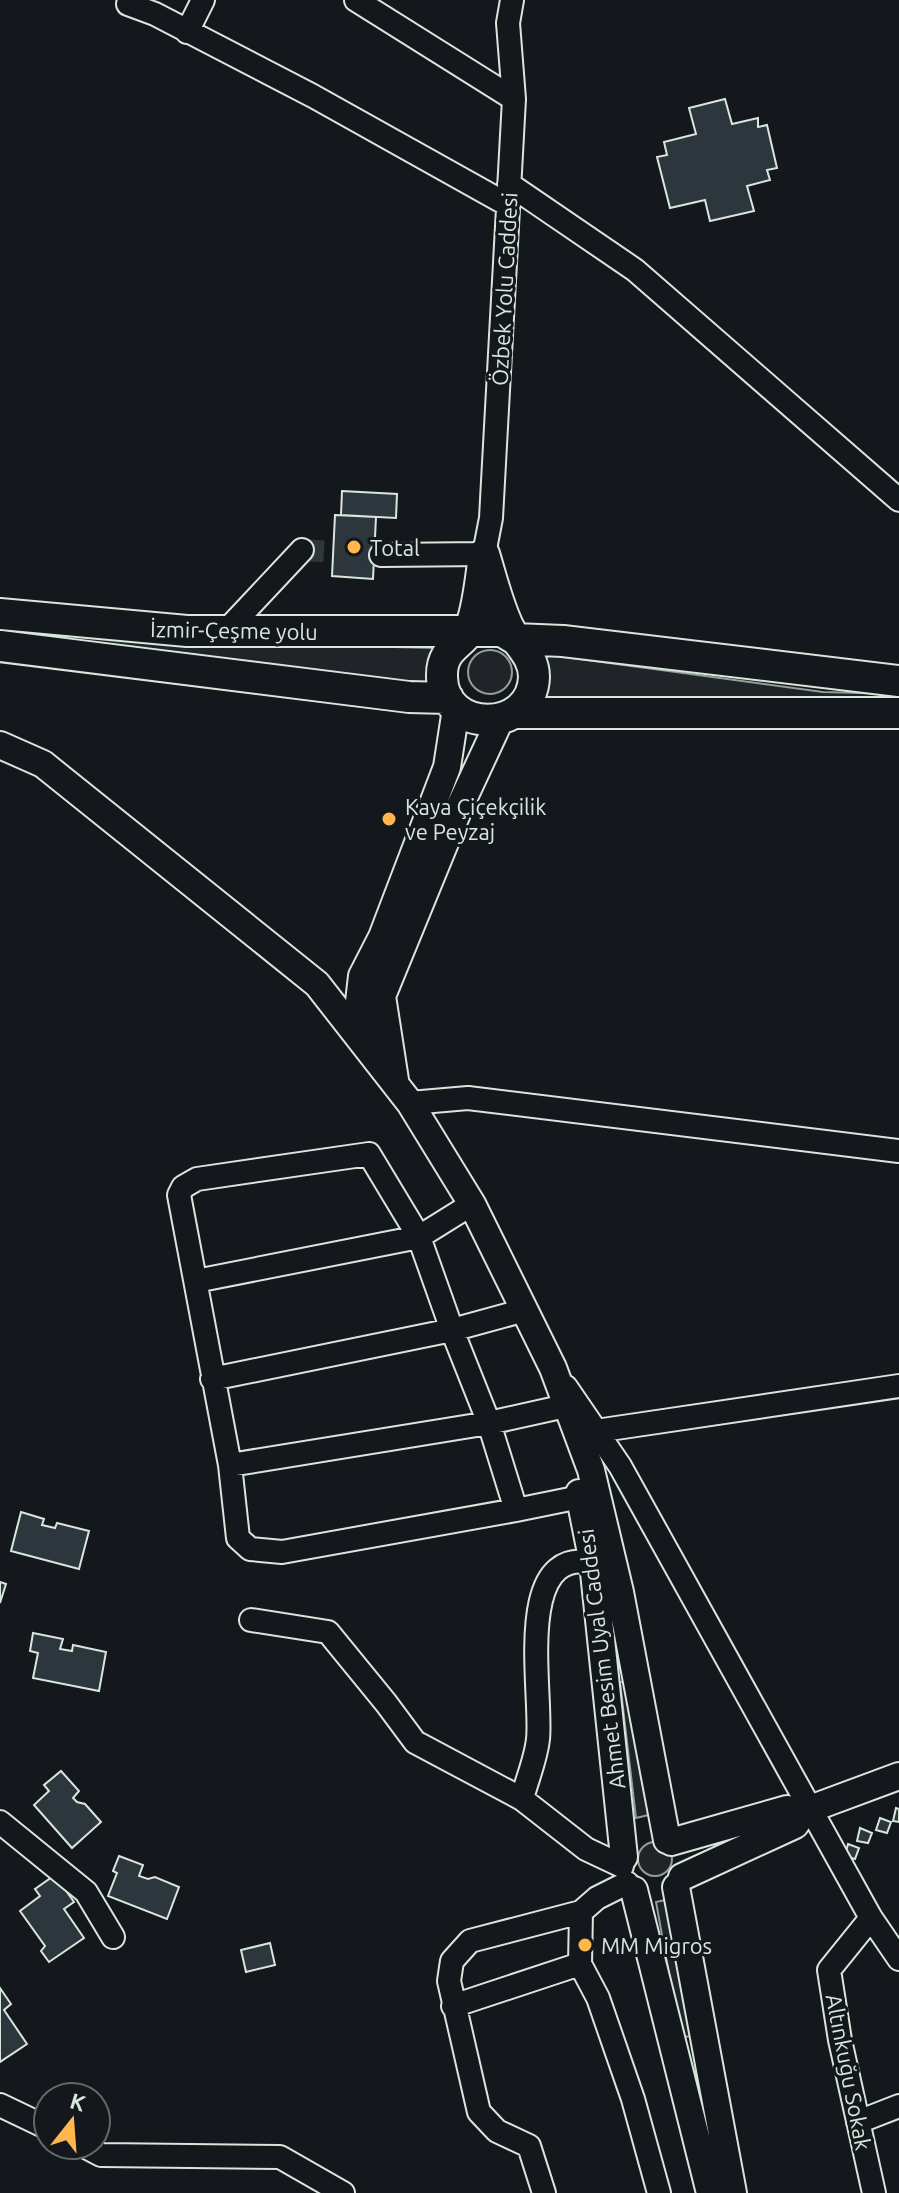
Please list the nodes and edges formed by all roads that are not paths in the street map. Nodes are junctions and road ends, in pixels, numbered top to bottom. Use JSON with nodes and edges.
{"nodes":[{"id":1,"x":203,"y":0,"type":"edge"},
{"id":2,"x":356,"y":0,"type":"edge"},
{"id":3,"x":495,"y":0,"type":"edge"},
{"id":4,"x":512,"y":0,"type":"edge"},
{"id":5,"x":128,"y":4,"type":"dead end"},
{"id":6,"x":158,"y":7,"type":"edge"},
{"id":7,"x":508,"y":23,"type":"junction"},
{"id":8,"x":187,"y":32,"type":"junction"},
{"id":9,"x":514,"y":99,"type":"junction"},
{"id":10,"x":509,"y":194,"type":"junction"},
{"id":11,"x":899,"y":500,"type":"edge"},
{"id":12,"x":302,"y":550,"type":"dead end"},
{"id":13,"x":484,"y":554,"type":"junction"},
{"id":14,"x":381,"y":555,"type":"tunnel mouth"},
{"id":15,"x":0,"y":614,"type":"edge"},
{"id":16,"x":226,"y":631,"type":"junction"},
{"id":17,"x":469,"y":631,"type":"junction"},
{"id":18,"x":515,"y":639,"type":"junction"},
{"id":19,"x":0,"y":646,"type":"edge"},
{"id":20,"x":899,"y":681,"type":"edge"},
{"id":21,"x":452,"y":704,"type":"junction"},
{"id":22,"x":899,"y":713,"type":"edge"},
{"id":23,"x":507,"y":716,"type":"junction"},
{"id":24,"x":5,"y":754,"type":"edge"},
{"id":25,"x":403,"y":1093,"type":"junction"},
{"id":26,"x":899,"y":1151,"type":"edge"},
{"id":27,"x":472,"y":1204,"type":"junction"},
{"id":28,"x":419,"y":1237,"type":"junction"},
{"id":29,"x":196,"y":1281,"type":"junction"},
{"id":30,"x":525,"y":1310,"type":"junction"},
{"id":31,"x":452,"y":1330,"type":"junction"},
{"id":32,"x":553,"y":1368,"type":"junction"},
{"id":33,"x":212,"y":1379,"type":"junction"},
{"id":34,"x":899,"y":1386,"type":"edge"},
{"id":35,"x":561,"y":1407,"type":"junction"},
{"id":36,"x":489,"y":1423,"type":"junction"},
{"id":37,"x":596,"y":1431,"type":"junction"},
{"id":38,"x":230,"y":1465,"type":"junction"},
{"id":39,"x":580,"y":1497,"type":"junction"},
{"id":40,"x":516,"y":1510,"type":"junction"},
{"id":41,"x":593,"y":1563,"type":"junction"},
{"id":42,"x":251,"y":1620,"type":"dead end"},
{"id":43,"x":899,"y":1776,"type":"edge"},
{"id":44,"x":522,"y":1799,"type":"junction"},
{"id":45,"x":807,"y":1810,"type":"junction"},
{"id":46,"x":0,"y":1822,"type":"edge"},
{"id":47,"x":669,"y":1841,"type":"junction"},
{"id":48,"x":627,"y":1874,"type":"junction"},
{"id":49,"x":679,"y":1882,"type":"junction"},
{"id":50,"x":581,"y":1912,"type":"junction"},
{"id":51,"x":871,"y":1918,"type":"junction"},
{"id":52,"x":113,"y":1937,"type":"dead end"},
{"id":53,"x":899,"y":1959,"type":"edge"},
{"id":54,"x":580,"y":1964,"type":"junction"},
{"id":55,"x":453,"y":2006,"type":"junction"},
{"id":56,"x":0,"y":2105,"type":"edge"},
{"id":57,"x":899,"y":2106,"type":"edge"},
{"id":58,"x":32,"y":2120,"type":"edge"},
{"id":59,"x":858,"y":2122,"type":"junction"},
{"id":60,"x":112,"y":2155,"type":"edge"},
{"id":61,"x":343,"y":2193,"type":"edge"},
{"id":62,"x":544,"y":2193,"type":"edge"},
{"id":63,"x":659,"y":2193,"type":"edge"},
{"id":64,"x":710,"y":2193,"type":"edge"},
{"id":65,"x":733,"y":2193,"type":"edge"},
{"id":66,"x":874,"y":2193,"type":"edge"}],
"edges":[{"from":1,"to":8,"type":"street"},
{"from":2,"to":9,"type":"street"},
{"from":3,"to":7,"type":"street"},
{"from":4,"to":7,"type":"street"},
{"from":5,"to":6,"type":"street"},
{"from":6,"to":8,"type":"street"},
{"from":7,"to":9,"type":"street","name":"Özbek Yolu Caddesi"},
{"from":8,"to":10,"type":"street"},
{"from":9,"to":10,"type":"street","name":"Özbek Yolu Caddesi"},
{"from":10,"to":11,"type":"street"},
{"from":10,"to":13,"type":"street","name":"Özbek Yolu Caddesi"},
{"from":12,"to":16,"type":"street"},
{"from":13,"to":14,"type":"street"},
{"from":13,"to":17,"type":"highway"},
{"from":13,"to":18,"type":"highway"},
{"from":15,"to":16,"type":"highway","name":"İzmir-Çeşme yolu"},
{"from":16,"to":17,"type":"highway","name":"İzmir-Çeşme yolu"},
{"from":17,"to":18,"type":"highway"},
{"from":17,"to":21,"type":"highway"},
{"from":18,"to":20,"type":"highway"},
{"from":18,"to":23,"type":"highway"},
{"from":19,"to":21,"type":"highway","name":"İzmir-Çeşme yolu"},
{"from":21,"to":23,"type":"highway"},
{"from":21,"to":25,"type":"main road"},
{"from":22,"to":23,"type":"highway"},
{"from":23,"to":25,"type":"main road"},
{"from":24,"to":25,"type":"main road"},
{"from":25,"to":26,"type":"street"},
{"from":25,"to":27,"type":"main road","name":"Ahmet Besim Uyal Caddesi"},
{"from":27,"to":28,"type":"street"},
{"from":27,"to":30,"type":"main road","name":"Ahmet Besim Uyal Caddesi"},
{"from":28,"to":29,"type":"street"},
{"from":28,"to":29,"type":"street"},
{"from":28,"to":31,"type":"street"},
{"from":29,"to":33,"type":"street"},
{"from":30,"to":31,"type":"street"},
{"from":30,"to":32,"type":"main road","name":"Ahmet Besim Uyal Caddesi"},
{"from":31,"to":33,"type":"street"},
{"from":31,"to":36,"type":"street"},
{"from":32,"to":35,"type":"main road","name":"Ahmet Besim Uyal Caddesi"},
{"from":32,"to":37,"type":"street"},
{"from":32,"to":47,"type":"main road","name":"Ahmet Besim Uyal Caddesi"},
{"from":33,"to":38,"type":"street"},
{"from":34,"to":37,"type":"street"},
{"from":35,"to":36,"type":"street"},
{"from":35,"to":39,"type":"main road","name":"Ahmet Besim Uyal Caddesi"},
{"from":36,"to":38,"type":"street"},
{"from":36,"to":40,"type":"street"},
{"from":37,"to":45,"type":"street"},
{"from":38,"to":40,"type":"street"},
{"from":39,"to":40,"type":"street"},
{"from":39,"to":41,"type":"main road","name":"Ahmet Besim Uyal Caddesi"},
{"from":41,"to":44,"type":"street"},
{"from":41,"to":48,"type":"main road","name":"Ahmet Besim Uyal Caddesi"},
{"from":42,"to":44,"type":"street"},
{"from":43,"to":45,"type":"main road"},
{"from":44,"to":48,"type":"street"},
{"from":45,"to":47,"type":"main road"},
{"from":45,"to":49,"type":"main road"},
{"from":45,"to":51,"type":"street"},
{"from":46,"to":52,"type":"street"},
{"from":47,"to":48,"type":"main road"},
{"from":47,"to":49,"type":"main road"},
{"from":48,"to":49,"type":"main road"},
{"from":48,"to":50,"type":"street"},
{"from":48,"to":64,"type":"main road","name":"Ahmet Besim Uyal Caddesi"},
{"from":49,"to":65,"type":"main road"},
{"from":50,"to":54,"type":"street"},
{"from":50,"to":55,"type":"street"},
{"from":51,"to":53,"type":"street"},
{"from":51,"to":59,"type":"street","name":"Altınkuğu Sokak"},
{"from":54,"to":55,"type":"street"},
{"from":54,"to":63,"type":"street"},
{"from":55,"to":62,"type":"street"},
{"from":56,"to":58,"type":"street"},
{"from":57,"to":59,"type":"street"},
{"from":59,"to":66,"type":"street","name":"Altınkuğu Sokak"},
{"from":60,"to":61,"type":"street"}]}
